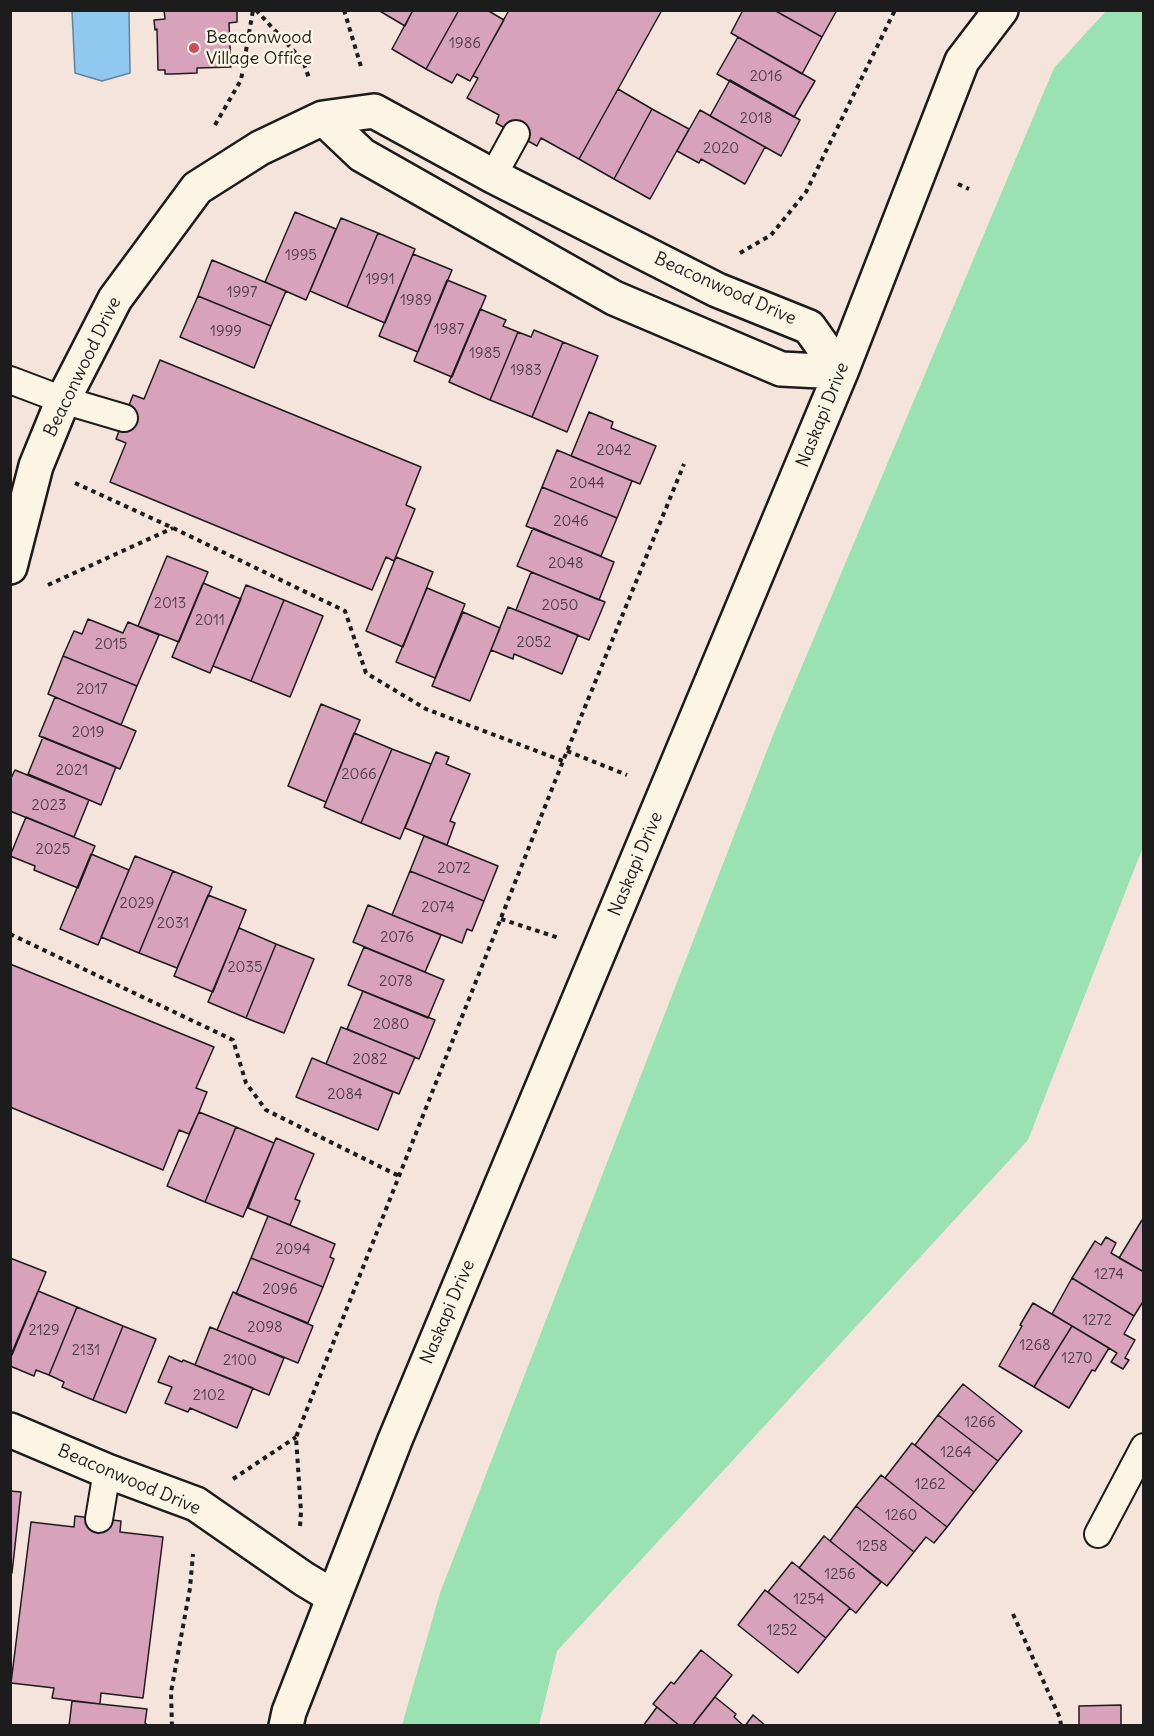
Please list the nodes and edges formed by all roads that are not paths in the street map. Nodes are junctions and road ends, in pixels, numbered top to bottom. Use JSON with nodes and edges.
{"nodes":[{"id":1,"x":1001,"y":10,"type":"edge"},
{"id":2,"x":323,"y":118,"type":"junction"},
{"id":3,"x":516,"y":134,"type":"dead end"},
{"id":4,"x":493,"y":176,"type":"junction"},
{"id":5,"x":841,"y":372,"type":"junction"},
{"id":6,"x":10,"y":380,"type":"edge"},
{"id":7,"x":63,"y":400,"type":"junction"},
{"id":8,"x":124,"y":418,"type":"dead end"},
{"id":9,"x":10,"y":567,"type":"edge"},
{"id":10,"x":10,"y":1430,"type":"edge"},
{"id":11,"x":1143,"y":1446,"type":"edge"},
{"id":12,"x":107,"y":1471,"type":"junction"},
{"id":13,"x":99,"y":1519,"type":"dead end"},
{"id":14,"x":1098,"y":1534,"type":"dead end"},
{"id":15,"x":334,"y":1597,"type":"junction"},
{"id":16,"x":286,"y":1725,"type":"edge"}],
"edges":[{"from":1,"to":5,"type":"street","name":"Naskapi Drive"},
{"from":2,"to":4,"type":"street","name":"Beaconwood Drive"},
{"from":2,"to":5,"type":"street"},
{"from":2,"to":7,"type":"street","name":"Beaconwood Drive"},
{"from":3,"to":4,"type":"lane"},
{"from":4,"to":5,"type":"street","name":"Beaconwood Drive"},
{"from":5,"to":15,"type":"street","name":"Naskapi Drive"},
{"from":6,"to":7,"type":"lane"},
{"from":7,"to":8,"type":"lane"},
{"from":7,"to":9,"type":"street","name":"Beaconwood Drive"},
{"from":10,"to":12,"type":"street","name":"Beaconwood Drive"},
{"from":11,"to":14,"type":"lane"},
{"from":12,"to":13,"type":"lane"},
{"from":12,"to":15,"type":"street","name":"Beaconwood Drive"},
{"from":15,"to":16,"type":"street","name":"Naskapi Drive"}]}
